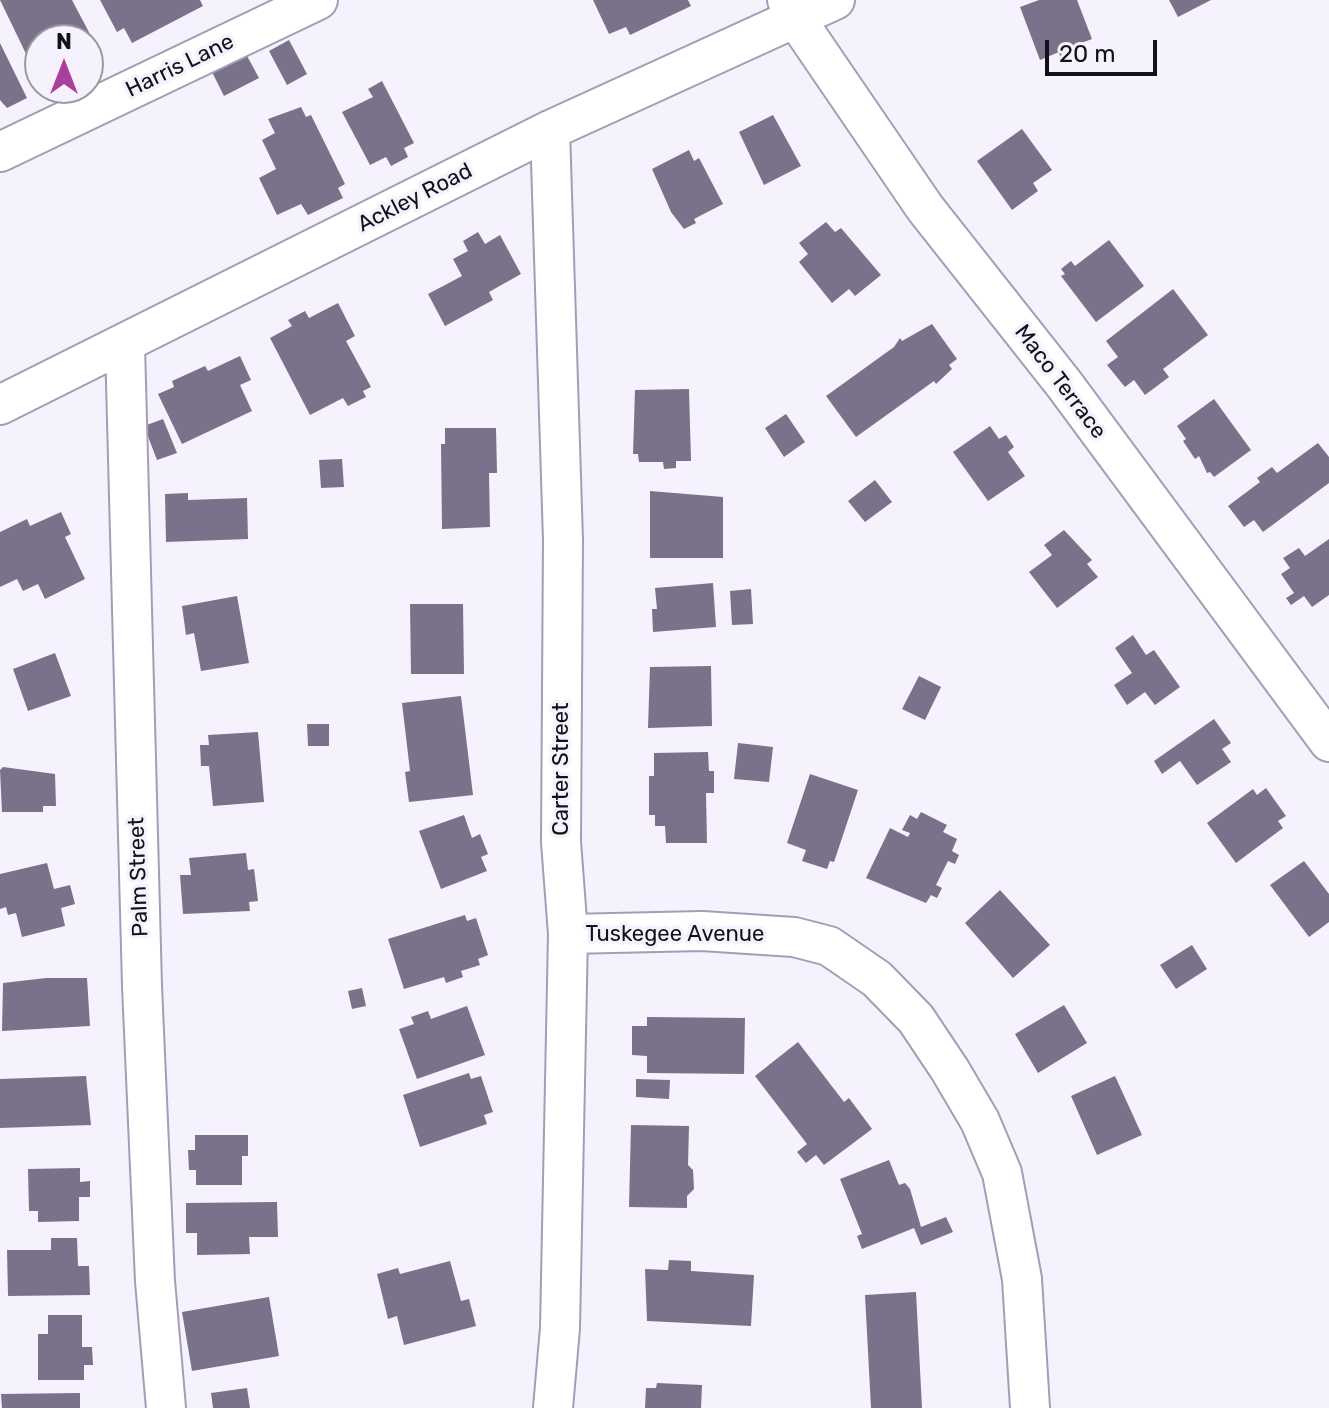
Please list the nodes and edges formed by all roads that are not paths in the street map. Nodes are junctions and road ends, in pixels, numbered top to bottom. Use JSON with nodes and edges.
{"nodes":[{"id":1,"x":318,"y":0,"type":"edge"},
{"id":2,"x":835,"y":0,"type":"edge"},
{"id":3,"x":792,"y":9,"type":"edge"},
{"id":4,"x":550,"y":130,"type":"junction"},
{"id":5,"x":0,"y":152,"type":"edge"},
{"id":6,"x":125,"y":345,"type":"junction"},
{"id":7,"x":0,"y":405,"type":"edge"},
{"id":8,"x":1329,"y":742,"type":"edge"},
{"id":9,"x":568,"y":934,"type":"junction"},
{"id":10,"x":166,"y":1408,"type":"edge"},
{"id":11,"x":553,"y":1408,"type":"edge"},
{"id":12,"x":1030,"y":1408,"type":"edge"}],
"edges":[{"from":1,"to":5,"type":"street","name":"Harris Lane"},
{"from":2,"to":3,"type":"street","name":"Ackley Road"},
{"from":3,"to":4,"type":"street","name":"Ackley Road"},
{"from":3,"to":8,"type":"street","name":"Maco Terrace"},
{"from":4,"to":6,"type":"street","name":"Ackley Road"},
{"from":4,"to":9,"type":"street","name":"Carter Street"},
{"from":6,"to":7,"type":"street","name":"Ackley Road"},
{"from":6,"to":10,"type":"street","name":"Palm Street"},
{"from":9,"to":11,"type":"street","name":"Carter Street"},
{"from":9,"to":12,"type":"street","name":"Tuskegee Avenue"}]}
